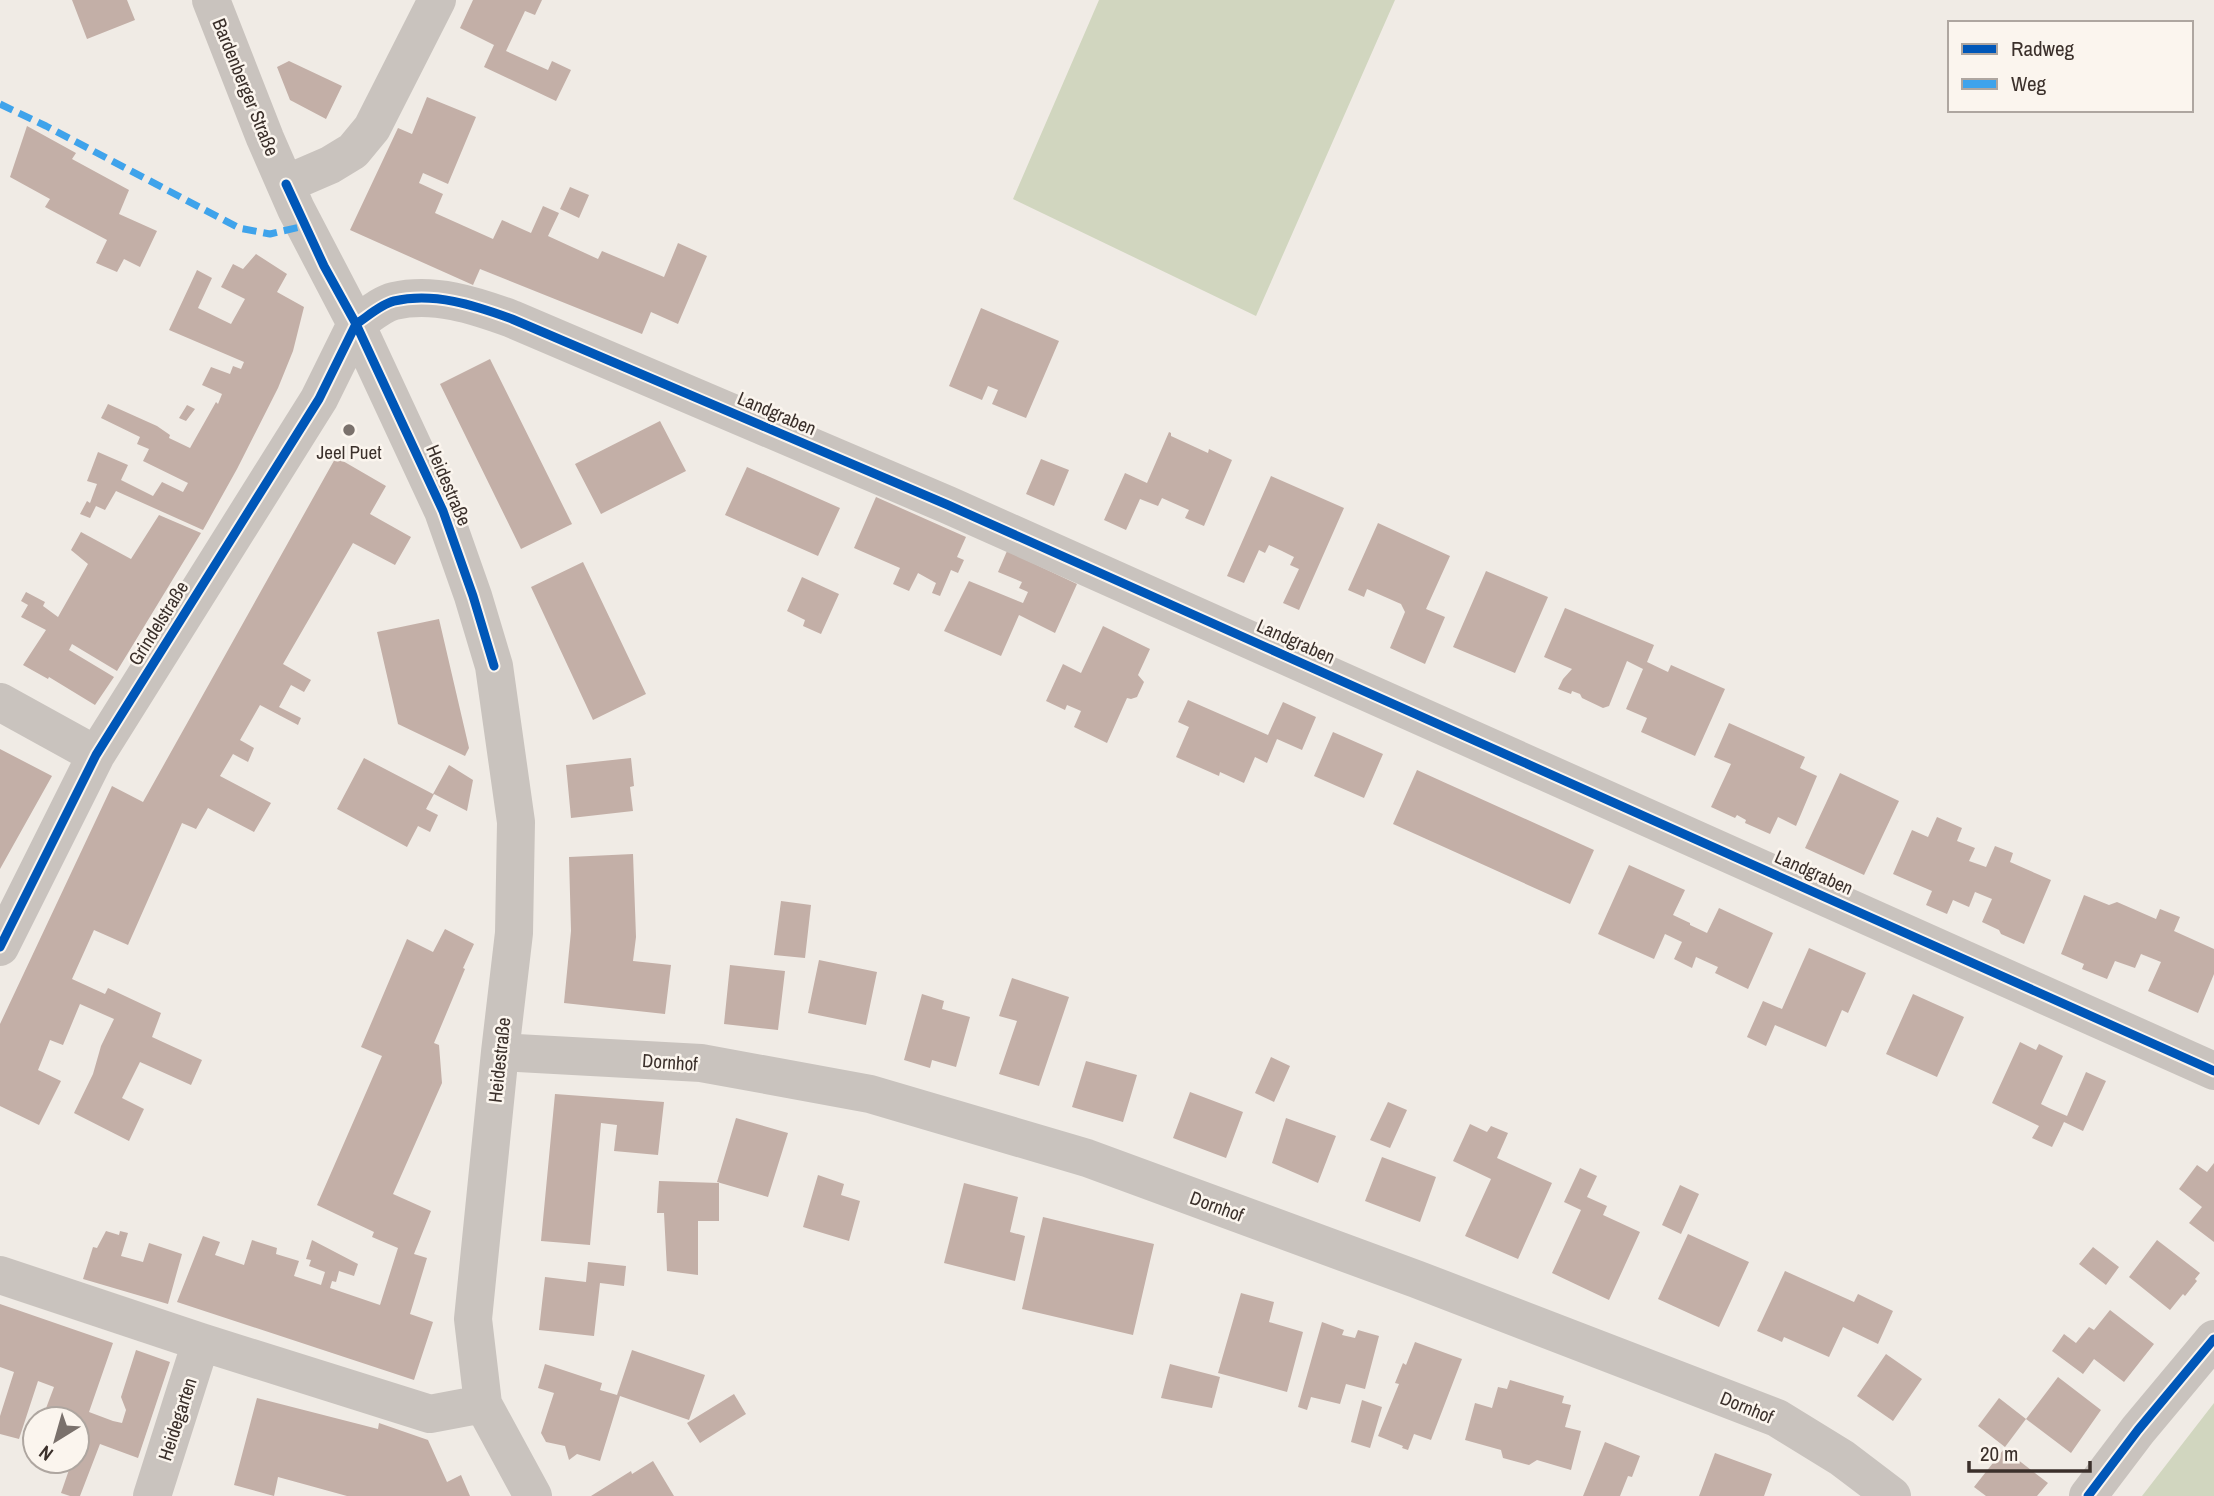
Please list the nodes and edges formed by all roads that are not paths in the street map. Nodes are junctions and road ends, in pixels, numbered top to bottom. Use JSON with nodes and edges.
{"nodes":[{"id":1,"x":211,"y":0,"type":"edge"},
{"id":2,"x":438,"y":0,"type":"edge"},
{"id":3,"x":286,"y":184,"type":"junction"},
{"id":4,"x":356,"y":324,"type":"junction"},
{"id":5,"x":0,"y":702,"type":"edge"},
{"id":6,"x":96,"y":755,"type":"junction"},
{"id":7,"x":0,"y":947,"type":"edge"},
{"id":8,"x":499,"y":1052,"type":"junction"},
{"id":9,"x":2214,"y":1071,"type":"edge"},
{"id":10,"x":0,"y":1275,"type":"edge"},
{"id":11,"x":2214,"y":1339,"type":"edge"},
{"id":12,"x":201,"y":1342,"type":"junction"},
{"id":13,"x":483,"y":1404,"type":"junction"},
{"id":14,"x":152,"y":1496,"type":"edge"},
{"id":15,"x":533,"y":1496,"type":"edge"},
{"id":16,"x":1892,"y":1496,"type":"edge"},
{"id":17,"x":2088,"y":1496,"type":"edge"}],
"edges":[{"from":1,"to":3,"type":"street","name":"Bardenberger Straße"},
{"from":2,"to":3,"type":"street"},
{"from":3,"to":4,"type":"street","name":"Bardenberger Straße"},
{"from":4,"to":6,"type":"street","name":"Grindelstraße"},
{"from":4,"to":8,"type":"street","name":"Heidestraße"},
{"from":4,"to":9,"type":"street","name":"Landgraben"},
{"from":5,"to":6,"type":"street"},
{"from":6,"to":7,"type":"street","name":"Grindelstraße"},
{"from":8,"to":13,"type":"street","name":"Heidestraße"},
{"from":8,"to":16,"type":"street","name":"Dornhof"},
{"from":10,"to":12,"type":"street"},
{"from":11,"to":17,"type":"street"},
{"from":12,"to":13,"type":"street"},
{"from":12,"to":14,"type":"street","name":"Heidegarten"},
{"from":13,"to":15,"type":"street","name":"Heidestraße"}]}
